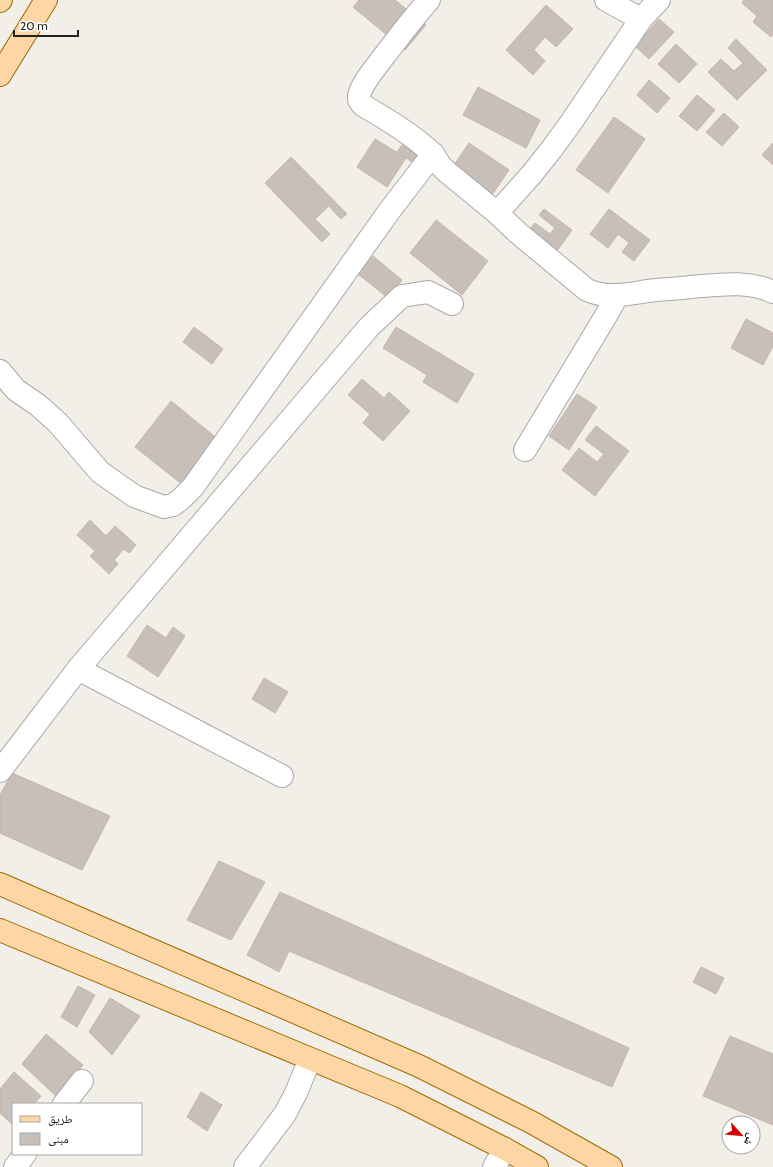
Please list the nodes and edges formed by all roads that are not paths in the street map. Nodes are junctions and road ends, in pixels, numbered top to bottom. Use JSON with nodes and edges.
{"nodes":[{"id":1,"x":46,"y":0,"type":"edge"},
{"id":2,"x":429,"y":0,"type":"edge"},
{"id":3,"x":606,"y":0,"type":"edge"},
{"id":4,"x":659,"y":0,"type":"edge"},
{"id":5,"x":641,"y":19,"type":"junction"},
{"id":6,"x":0,"y":75,"type":"edge"},
{"id":7,"x":433,"y":154,"type":"junction"},
{"id":8,"x":497,"y":213,"type":"junction"},
{"id":9,"x":773,"y":292,"type":"edge"},
{"id":10,"x":616,"y":296,"type":"junction"},
{"id":11,"x":452,"y":304,"type":"dead end"},
{"id":12,"x":0,"y":371,"type":"edge"},
{"id":13,"x":525,"y":450,"type":"dead end"},
{"id":14,"x":78,"y":669,"type":"junction"},
{"id":15,"x":0,"y":771,"type":"edge"},
{"id":16,"x":282,"y":776,"type":"dead end"},
{"id":17,"x":0,"y":884,"type":"edge"},
{"id":18,"x":0,"y":930,"type":"edge"},
{"id":19,"x":310,"y":1059,"type":"junction"},
{"id":20,"x":82,"y":1081,"type":"dead end"},
{"id":21,"x":65,"y":1103,"type":"edge"},
{"id":22,"x":24,"y":1155,"type":"edge"},
{"id":23,"x":500,"y":1158,"type":"edge"},
{"id":24,"x":15,"y":1167,"type":"edge"},
{"id":25,"x":245,"y":1167,"type":"edge"},
{"id":26,"x":537,"y":1167,"type":"edge"},
{"id":27,"x":611,"y":1167,"type":"edge"}],
"edges":[{"from":1,"to":6,"type":"main road"},
{"from":2,"to":7,"type":"street"},
{"from":3,"to":5,"type":"street"},
{"from":4,"to":5,"type":"street"},
{"from":5,"to":8,"type":"street"},
{"from":7,"to":8,"type":"street"},
{"from":7,"to":12,"type":"street"},
{"from":8,"to":10,"type":"street"},
{"from":9,"to":10,"type":"street"},
{"from":10,"to":13,"type":"street"},
{"from":11,"to":14,"type":"street"},
{"from":14,"to":15,"type":"street"},
{"from":14,"to":16,"type":"street"},
{"from":17,"to":27,"type":"main road"},
{"from":18,"to":19,"type":"main road"},
{"from":19,"to":23,"type":"main road"},
{"from":19,"to":25,"type":"street"},
{"from":20,"to":21,"type":"street"},
{"from":22,"to":24,"type":"street"},
{"from":23,"to":26,"type":"main road"}]}
